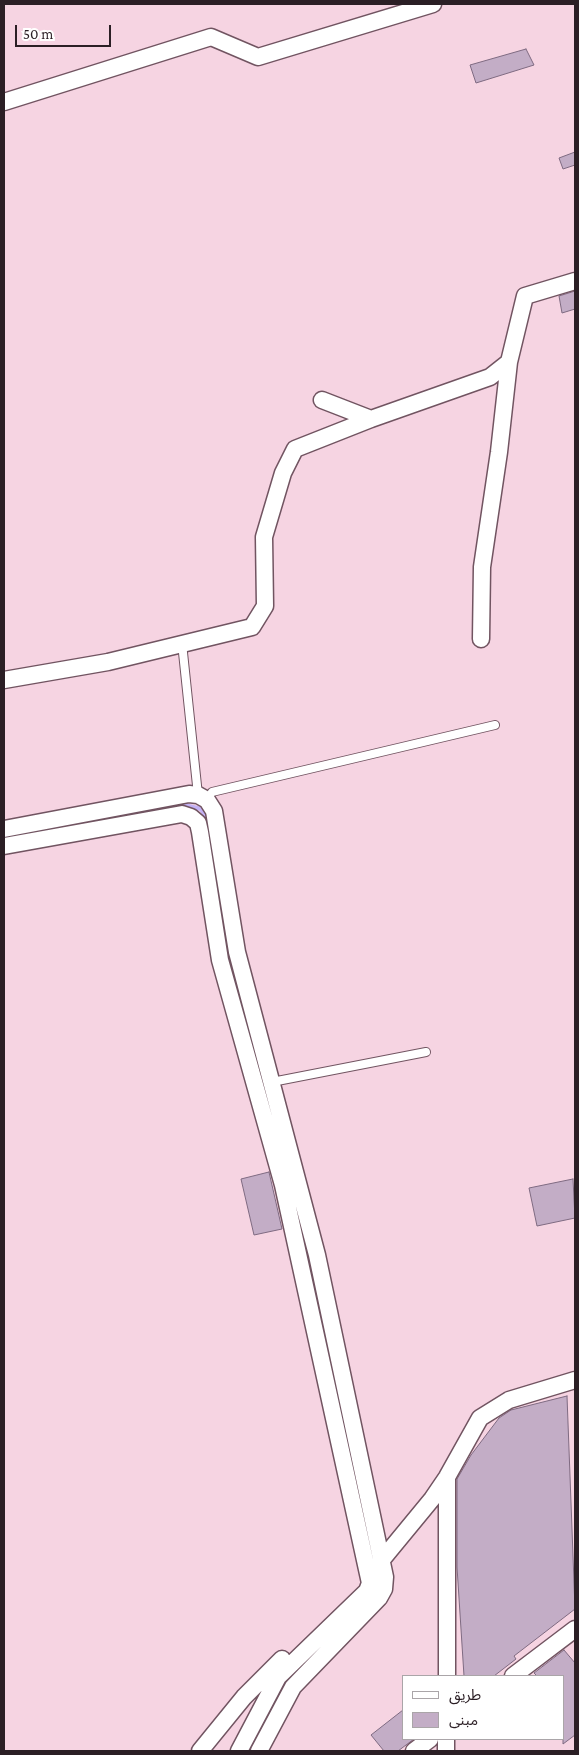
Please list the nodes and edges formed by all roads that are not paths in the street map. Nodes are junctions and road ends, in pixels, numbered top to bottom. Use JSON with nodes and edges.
{"nodes":[{"id":1,"x":433,"y":4,"type":"edge"},
{"id":2,"x":4,"y":102,"type":"edge"},
{"id":3,"x":575,"y":281,"type":"edge"},
{"id":4,"x":509,"y":362,"type":"junction"},
{"id":5,"x":322,"y":400,"type":"dead end"},
{"id":6,"x":371,"y":419,"type":"junction"},
{"id":7,"x":481,"y":639,"type":"dead end"},
{"id":8,"x":182,"y":643,"type":"junction"},
{"id":9,"x":4,"y":680,"type":"edge"},
{"id":10,"x":495,"y":725,"type":"dead end"},
{"id":11,"x":202,"y":798,"type":"junction"},
{"id":12,"x":4,"y":829,"type":"edge"},
{"id":13,"x":4,"y":846,"type":"edge"},
{"id":14,"x":426,"y":1052,"type":"dead end"},
{"id":15,"x":272,"y":1082,"type":"junction"},
{"id":16,"x":291,"y":1183,"type":"junction"},
{"id":17,"x":575,"y":1380,"type":"edge"},
{"id":18,"x":447,"y":1477,"type":"junction"},
{"id":19,"x":381,"y":1562,"type":"junction"},
{"id":20,"x":368,"y":1575,"type":"junction"},
{"id":21,"x":575,"y":1629,"type":"edge"},
{"id":22,"x":447,"y":1675,"type":"edge"},
{"id":23,"x":514,"y":1675,"type":"edge"},
{"id":24,"x":429,"y":1740,"type":"edge"},
{"id":25,"x":200,"y":1751,"type":"edge"},
{"id":26,"x":239,"y":1751,"type":"edge"},
{"id":27,"x":259,"y":1751,"type":"edge"},
{"id":28,"x":414,"y":1751,"type":"edge"}],
"edges":[{"from":1,"to":2,"type":"street"},
{"from":3,"to":4,"type":"street"},
{"from":4,"to":6,"type":"street"},
{"from":4,"to":7,"type":"street"},
{"from":5,"to":6,"type":"street"},
{"from":6,"to":8,"type":"street"},
{"from":8,"to":9,"type":"street"},
{"from":8,"to":11,"type":"lane"},
{"from":10,"to":11,"type":"lane"},
{"from":11,"to":12,"type":"street"},
{"from":11,"to":15,"type":"street"},
{"from":13,"to":16,"type":"street"},
{"from":14,"to":15,"type":"lane"},
{"from":15,"to":16,"type":"street"},
{"from":16,"to":19,"type":"street"},
{"from":16,"to":20,"type":"street"},
{"from":17,"to":18,"type":"street"},
{"from":18,"to":19,"type":"street"},
{"from":18,"to":22,"type":"street"},
{"from":19,"to":20,"type":"street"},
{"from":19,"to":27,"type":"street"},
{"from":20,"to":25,"type":"street"},
{"from":20,"to":26,"type":"street"},
{"from":21,"to":23,"type":"street"},
{"from":24,"to":28,"type":"street"}]}
